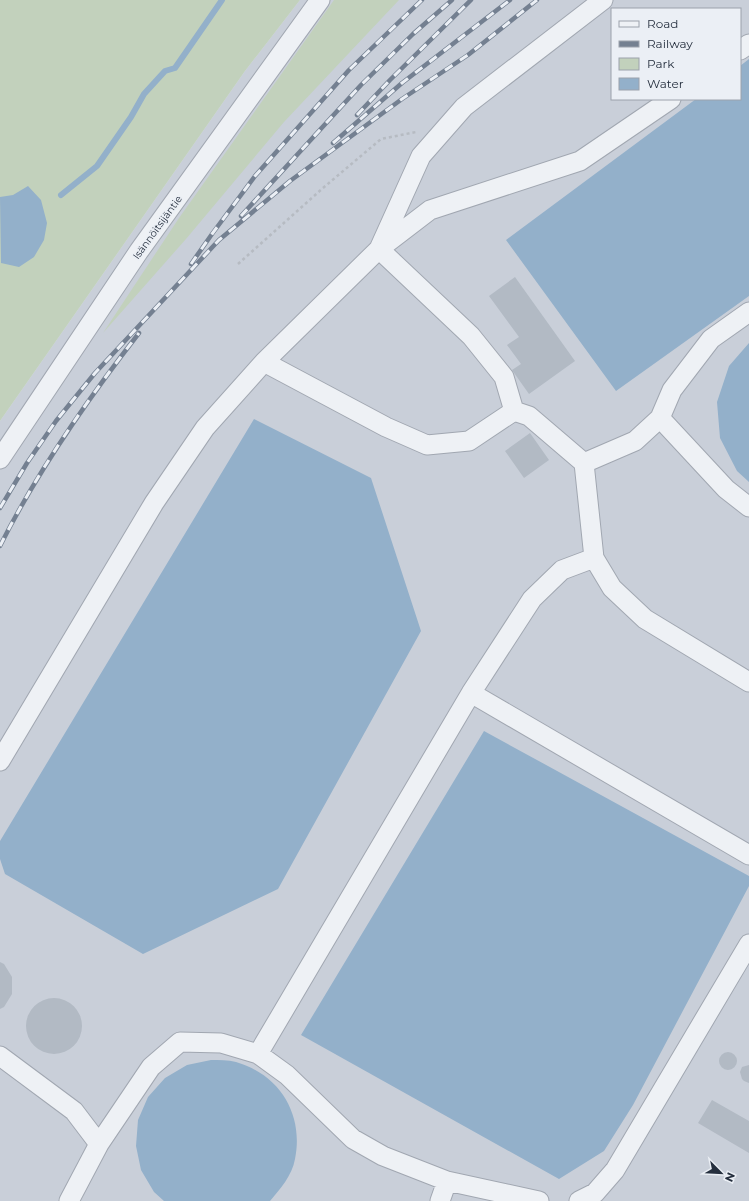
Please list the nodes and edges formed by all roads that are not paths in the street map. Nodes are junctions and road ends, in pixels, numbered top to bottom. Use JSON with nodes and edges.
{"nodes":[{"id":1,"x":320,"y":0,"type":"edge"},
{"id":2,"x":603,"y":0,"type":"edge"},
{"id":3,"x":670,"y":100,"type":"edge"},
{"id":4,"x":379,"y":249,"type":"junction"},
{"id":5,"x":749,"y":312,"type":"edge"},
{"id":6,"x":264,"y":362,"type":"junction"},
{"id":7,"x":514,"y":411,"type":"junction"},
{"id":8,"x":660,"y":418,"type":"junction"},
{"id":9,"x":0,"y":460,"type":"edge"},
{"id":10,"x":584,"y":463,"type":"junction"},
{"id":11,"x":749,"y":507,"type":"edge"},
{"id":12,"x":594,"y":558,"type":"junction"},
{"id":13,"x":749,"y":682,"type":"edge"},
{"id":14,"x":471,"y":693,"type":"junction"},
{"id":15,"x":0,"y":761,"type":"edge"},
{"id":16,"x":749,"y":855,"type":"edge"},
{"id":17,"x":749,"y":944,"type":"edge"},
{"id":18,"x":258,"y":1054,"type":"junction"},
{"id":19,"x":0,"y":1056,"type":"edge"},
{"id":20,"x":99,"y":1144,"type":"junction"},
{"id":21,"x":447,"y":1181,"type":"junction"},
{"id":22,"x":69,"y":1201,"type":"edge"},
{"id":23,"x":440,"y":1201,"type":"edge"},
{"id":24,"x":539,"y":1201,"type":"edge"},
{"id":25,"x":579,"y":1201,"type":"edge"}],
"edges":[{"from":1,"to":9,"type":"street","name":"Isännöitsijäntie"},
{"from":2,"to":4,"type":"street"},
{"from":3,"to":4,"type":"street"},
{"from":4,"to":6,"type":"street"},
{"from":4,"to":7,"type":"street"},
{"from":5,"to":8,"type":"street"},
{"from":6,"to":7,"type":"street"},
{"from":6,"to":15,"type":"street"},
{"from":7,"to":10,"type":"street"},
{"from":8,"to":10,"type":"street"},
{"from":8,"to":11,"type":"street"},
{"from":10,"to":12,"type":"street"},
{"from":12,"to":13,"type":"street"},
{"from":12,"to":14,"type":"street"},
{"from":14,"to":16,"type":"street"},
{"from":14,"to":18,"type":"street"},
{"from":17,"to":25,"type":"street"},
{"from":18,"to":20,"type":"street"},
{"from":18,"to":21,"type":"street"},
{"from":19,"to":20,"type":"street"},
{"from":20,"to":22,"type":"street"},
{"from":21,"to":23,"type":"street"},
{"from":21,"to":24,"type":"street"}]}
